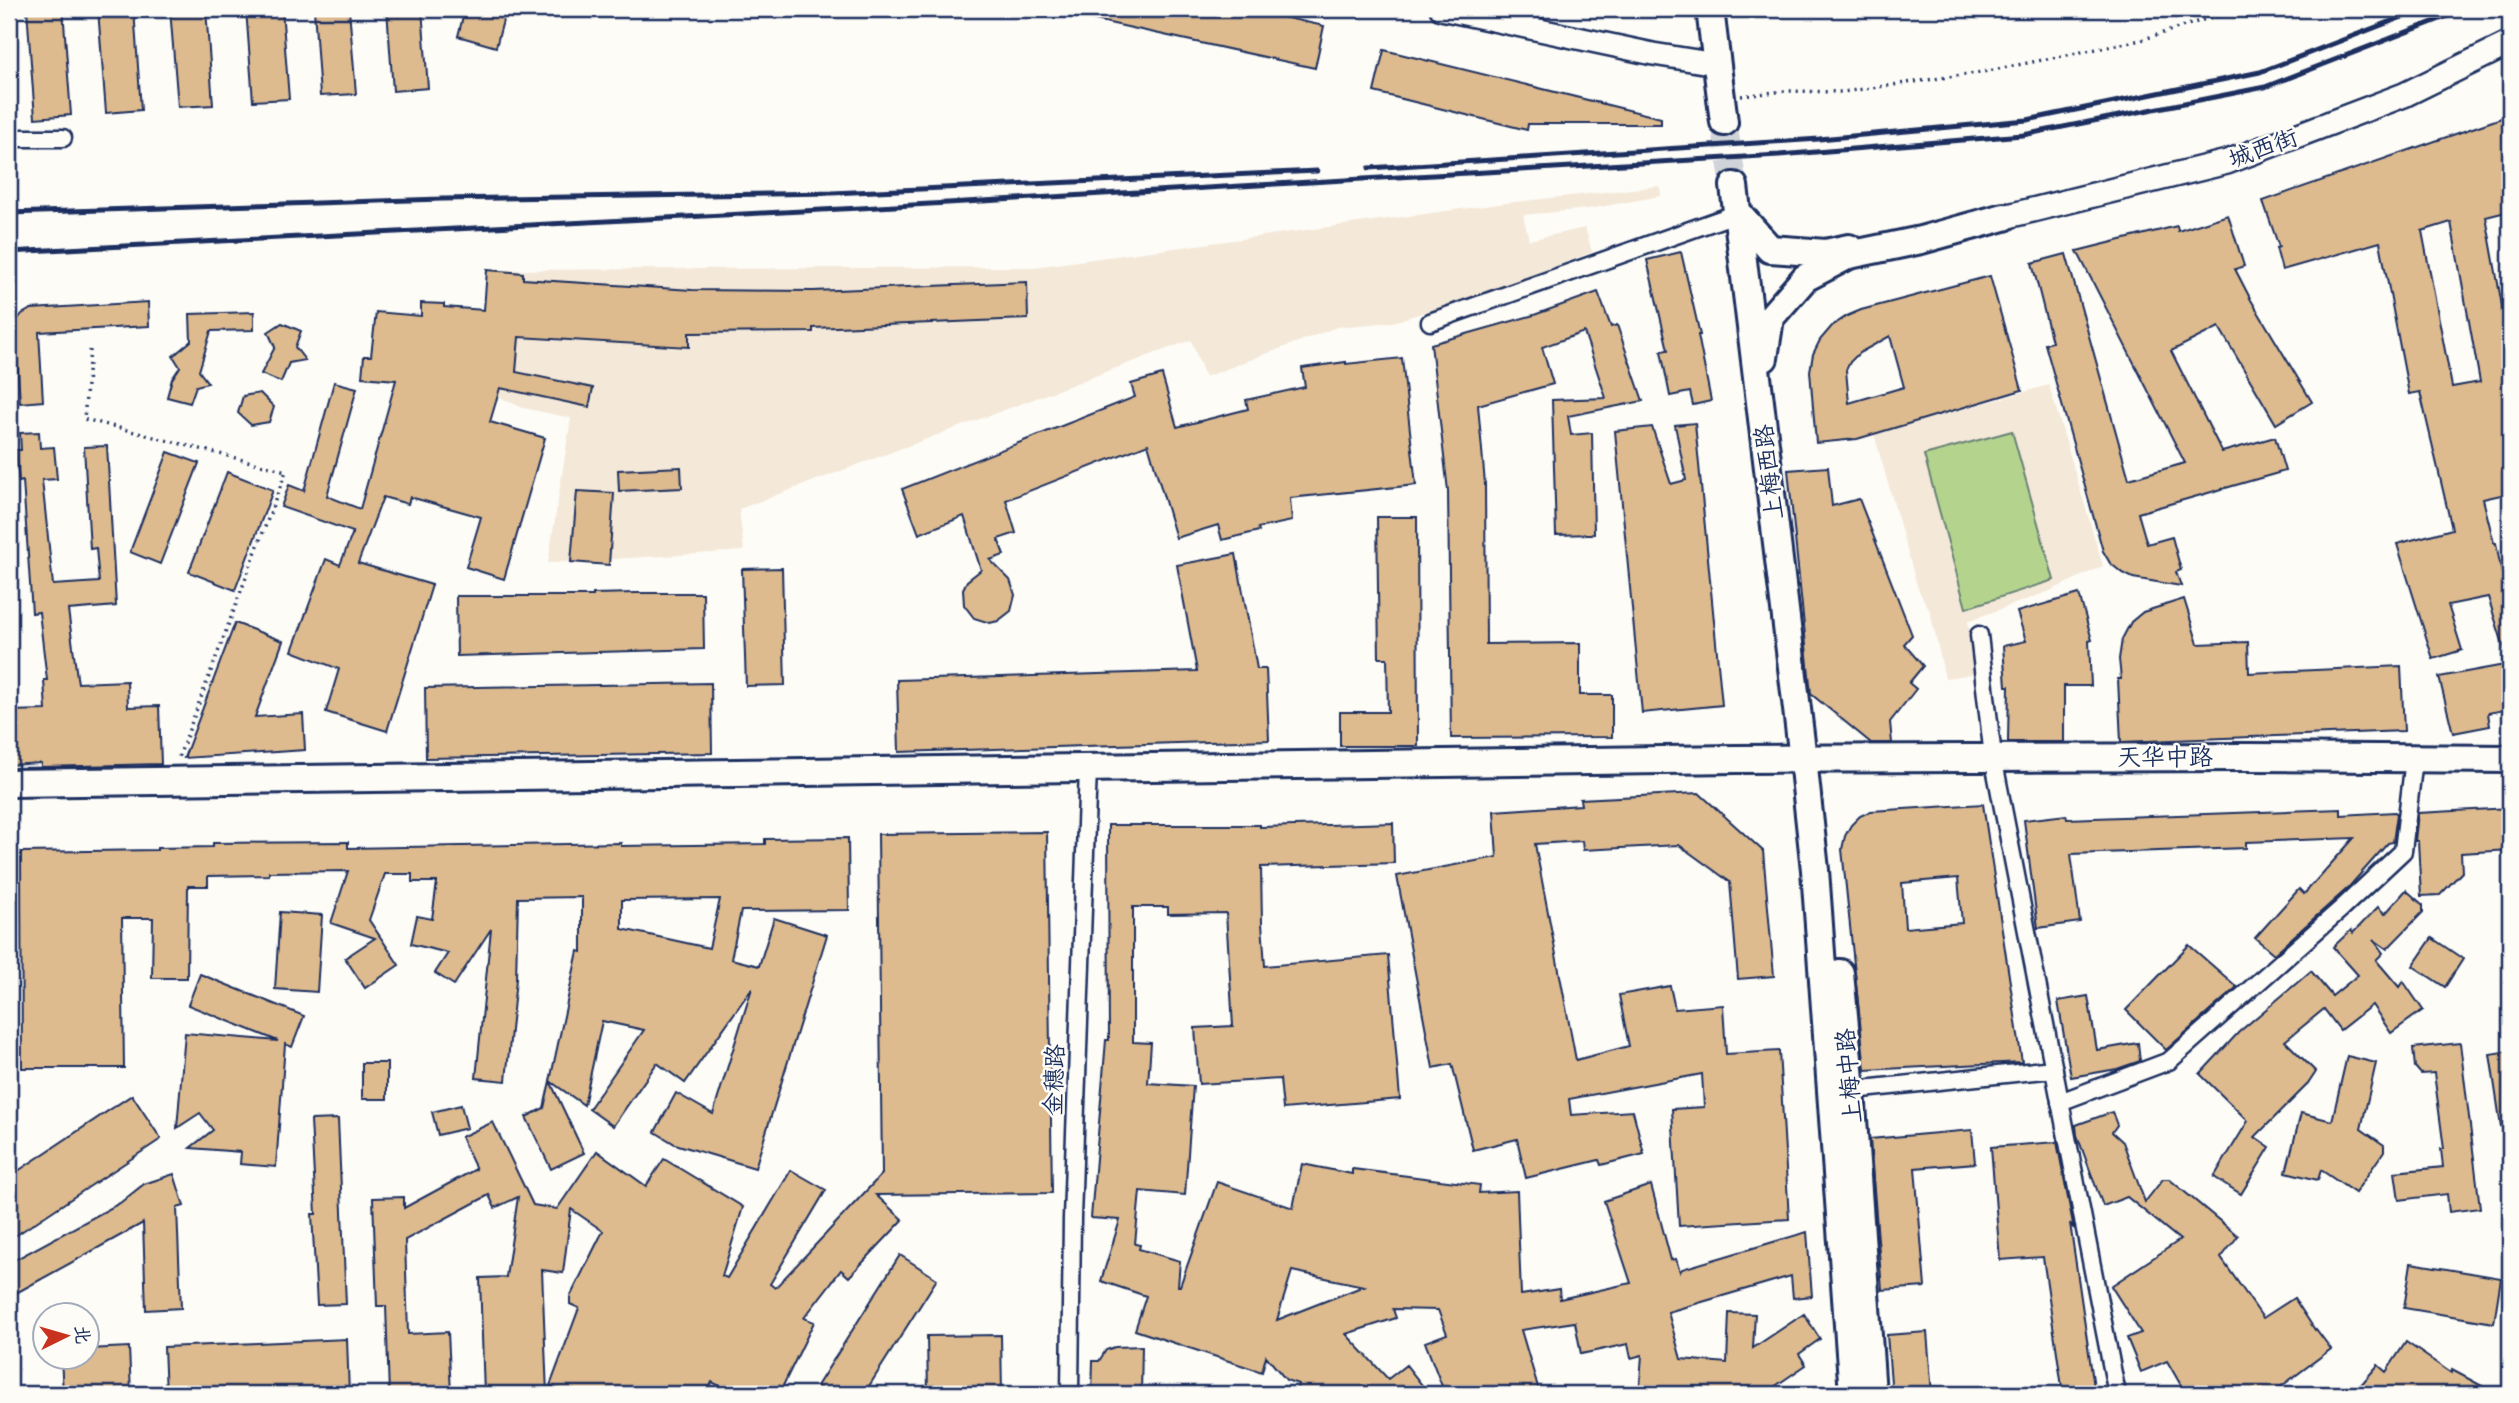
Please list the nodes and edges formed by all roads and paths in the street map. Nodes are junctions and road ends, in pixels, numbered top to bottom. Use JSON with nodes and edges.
{"nodes":[{"id":1,"x":1441,"y":9,"type":"edge"},
{"id":2,"x":1710,"y":9,"type":"edge"},
{"id":3,"x":2237,"y":9,"type":"edge"},
{"id":4,"x":2510,"y":43,"type":"edge"},
{"id":5,"x":1716,"y":64,"type":"junction"},
{"id":6,"x":1738,"y":97,"type":"dead end"},
{"id":7,"x":1724,"y":122,"type":"tunnel mouth"},
{"id":8,"x":9,"y":138,"type":"edge"},
{"id":9,"x":63,"y":138,"type":"dead end"},
{"id":10,"x":1734,"y":186,"type":"tunnel mouth"},
{"id":11,"x":1738,"y":213,"type":"junction"},
{"id":12,"x":2004,"y":217,"type":"junction"},
{"id":13,"x":1430,"y":322,"type":"dead end"},
{"id":14,"x":90,"y":350,"type":"dead end"},
{"id":15,"x":1759,"y":394,"type":"junction"},
{"id":16,"x":1979,"y":635,"type":"dead end"},
{"id":17,"x":1993,"y":757,"type":"junction"},
{"id":18,"x":2345,"y":758,"type":"junction"},
{"id":19,"x":1811,"y":759,"type":"junction"},
{"id":20,"x":2414,"y":759,"type":"junction"},
{"id":21,"x":2510,"y":759,"type":"edge"},
{"id":22,"x":1088,"y":768,"type":"junction"},
{"id":23,"x":170,"y":781,"type":"junction"},
{"id":24,"x":9,"y":783,"type":"edge"},
{"id":25,"x":2054,"y":1069,"type":"junction"},
{"id":26,"x":1841,"y":1091,"type":"junction"},
{"id":27,"x":2060,"y":1102,"type":"junction"},
{"id":28,"x":1070,"y":1394,"type":"edge"},
{"id":29,"x":1853,"y":1394,"type":"edge"},
{"id":30,"x":1872,"y":1394,"type":"edge"},
{"id":31,"x":2117,"y":1394,"type":"edge"}],
"edges":[{"from":1,"to":5,"type":"street"},
{"from":2,"to":5,"type":"main road"},
{"from":3,"to":6,"type":"path"},
{"from":4,"to":12,"type":"main road","name":"城西街"},
{"from":5,"to":7,"type":"main road"},
{"from":8,"to":9,"type":"street"},
{"from":10,"to":11,"type":"main road","name":"上梅西路"},
{"from":11,"to":12,"type":"main road","name":"城西街"},
{"from":11,"to":13,"type":"street"},
{"from":11,"to":15,"type":"main road","name":"上梅西路"},
{"from":12,"to":15,"type":"main road","name":"城西街"},
{"from":14,"to":23,"type":"path"},
{"from":15,"to":19,"type":"main road","name":"上梅西路"},
{"from":16,"to":17,"type":"street"},
{"from":17,"to":18,"type":"main road","name":"天华中路"},
{"from":17,"to":19,"type":"main road","name":"天华中路"},
{"from":17,"to":25,"type":"street"},
{"from":18,"to":20,"type":"main road","name":"天华中路"},
{"from":18,"to":21,"type":"street"},
{"from":19,"to":22,"type":"main road","name":"天华中路"},
{"from":19,"to":26,"type":"main road","name":"上梅中路"},
{"from":20,"to":21,"type":"main road","name":"天华中路"},
{"from":20,"to":27,"type":"street"},
{"from":22,"to":23,"type":"main road","name":"天华中路"},
{"from":22,"to":28,"type":"street","name":"金穗路"},
{"from":23,"to":24,"type":"main road","name":"天华中路"},
{"from":25,"to":26,"type":"street"},
{"from":25,"to":27,"type":"street"},
{"from":26,"to":29,"type":"main road","name":"上梅中路"},
{"from":26,"to":30,"type":"main road","name":"上梅中路"},
{"from":27,"to":31,"type":"street"}]}
